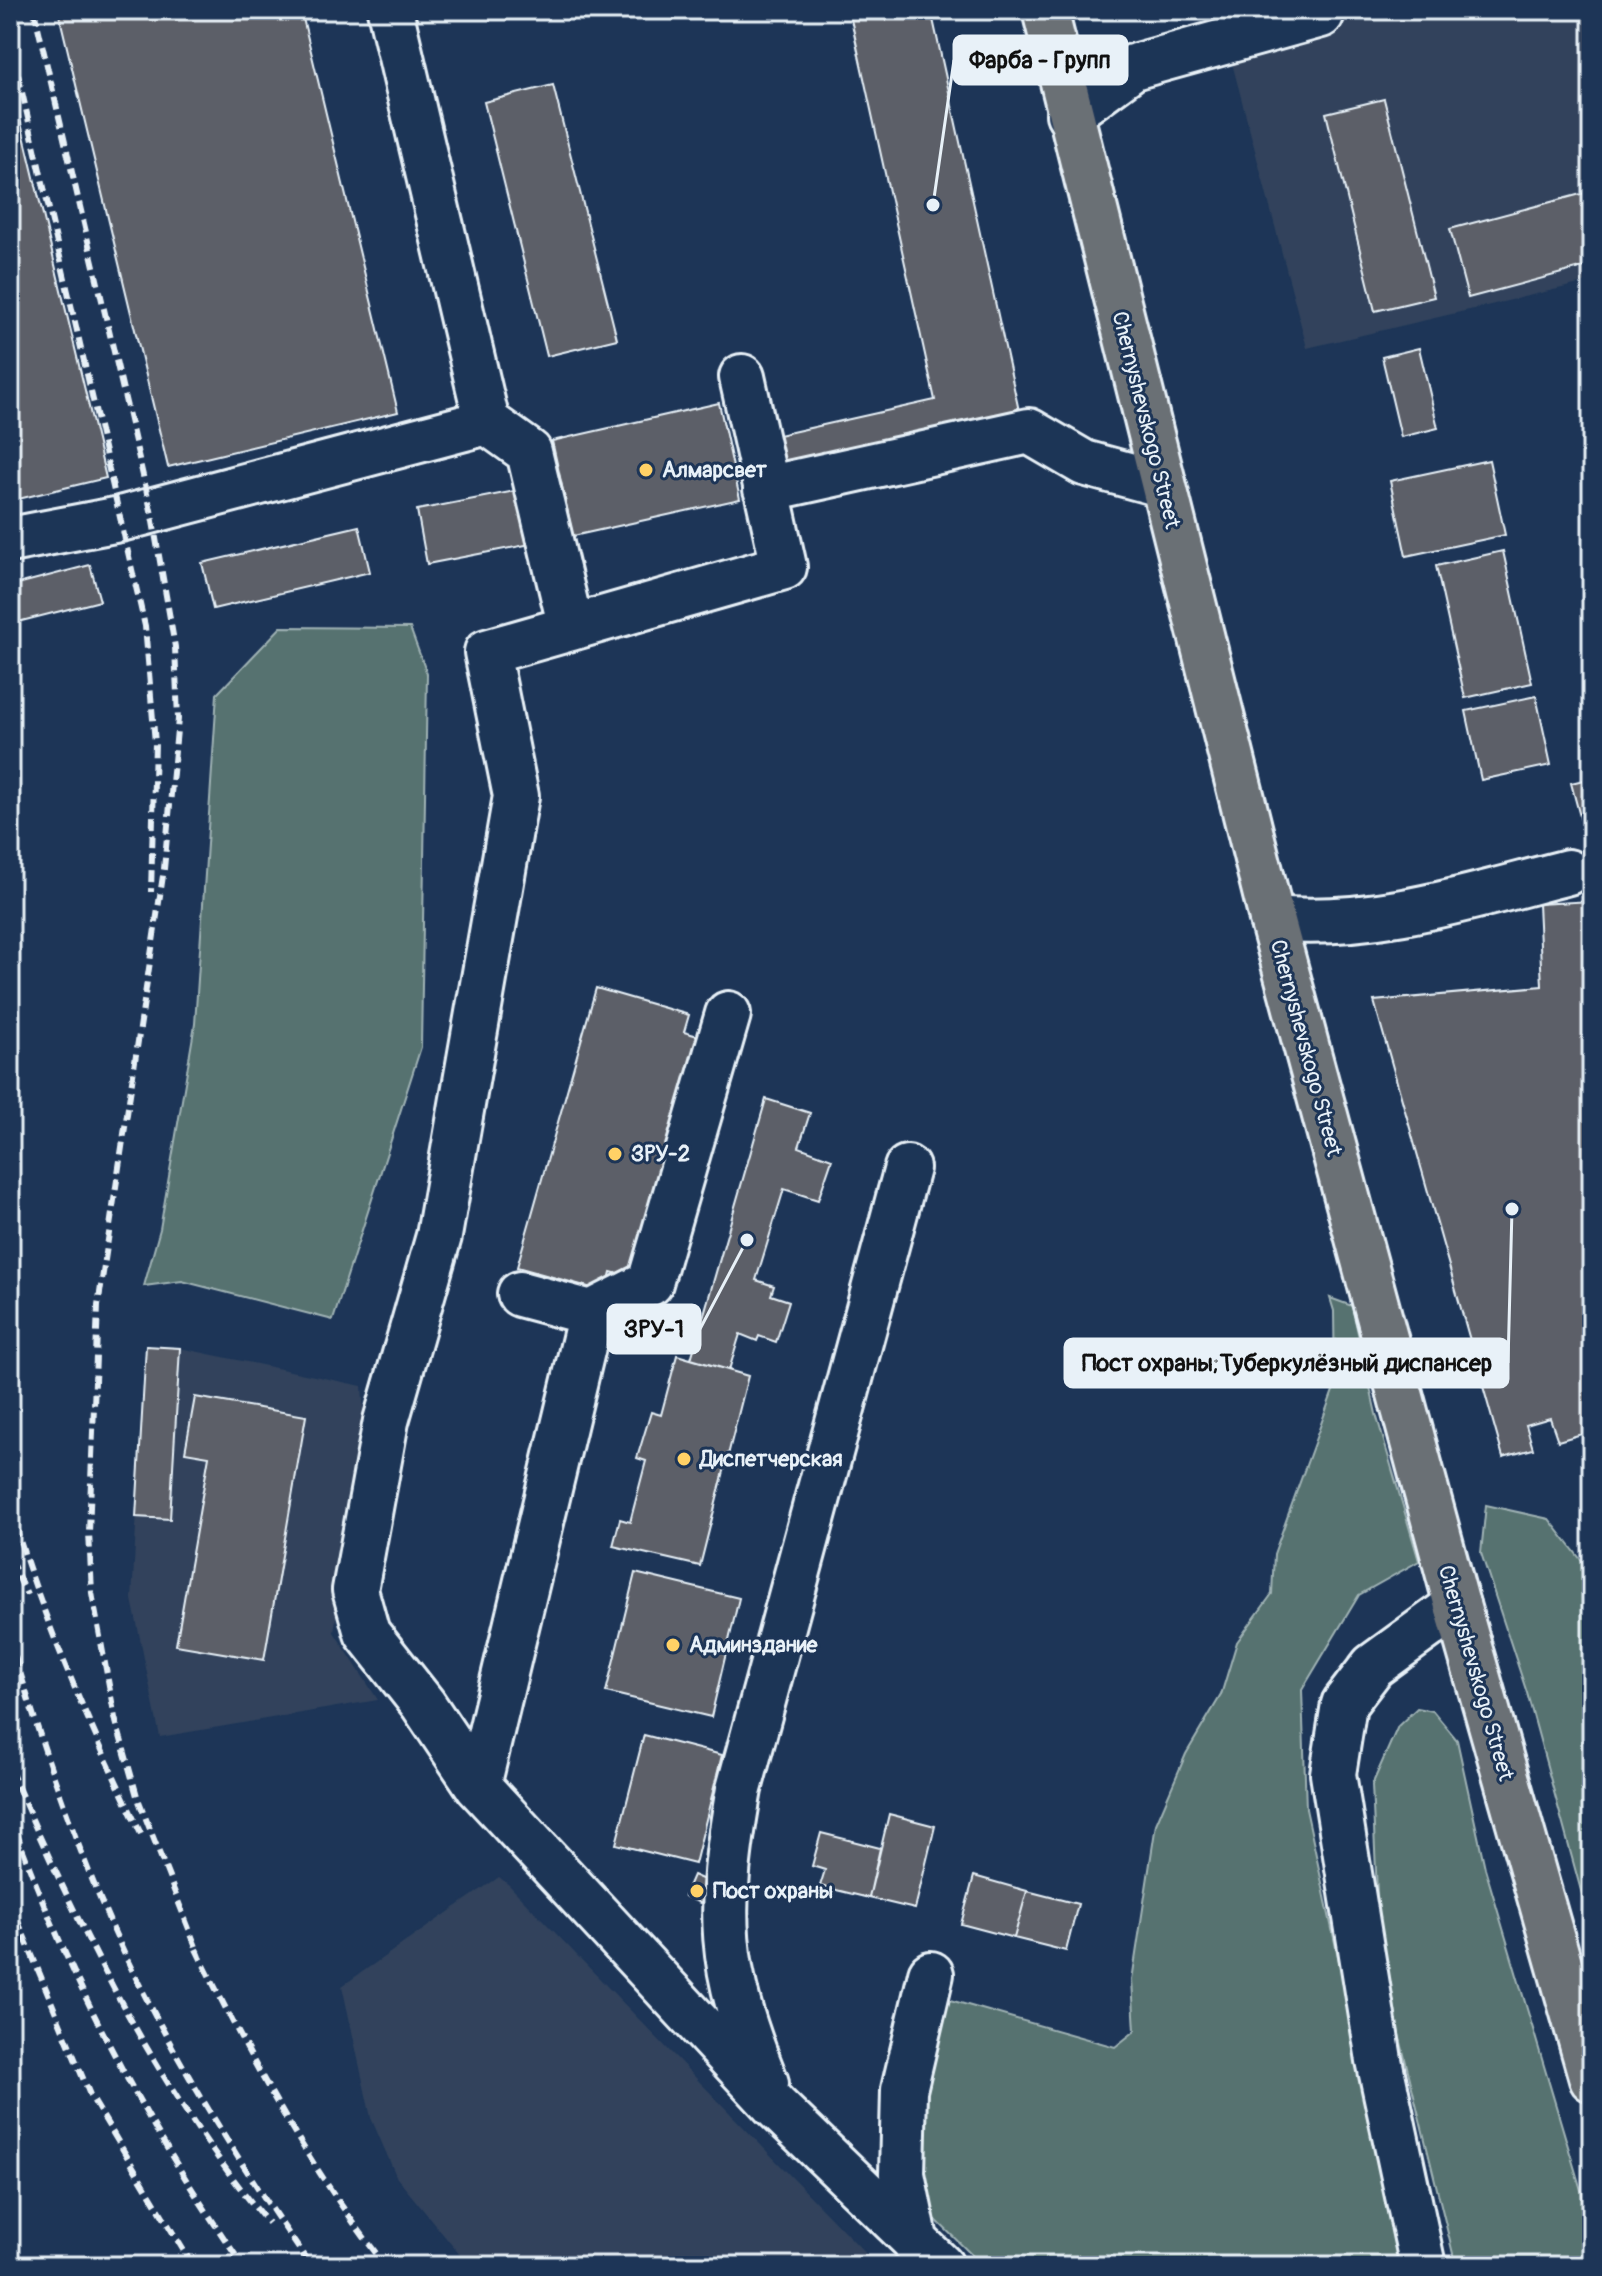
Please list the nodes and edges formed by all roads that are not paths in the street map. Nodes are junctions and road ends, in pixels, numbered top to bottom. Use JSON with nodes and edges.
{"nodes":[{"id":1,"x":390,"y":10,"type":"edge"},
{"id":2,"x":1045,"y":10,"type":"edge"},
{"id":3,"x":1321,"y":15,"type":"dead end"},
{"id":4,"x":1069,"y":114,"type":"junction"},
{"id":5,"x":742,"y":377,"type":"dead end"},
{"id":6,"x":487,"y":422,"type":"junction"},
{"id":7,"x":1161,"y":484,"type":"junction"},
{"id":8,"x":766,"y":489,"type":"junction"},
{"id":9,"x":10,"y":540,"type":"edge"},
{"id":10,"x":571,"y":628,"type":"junction"},
{"id":11,"x":1568,"y":872,"type":"dead end"},
{"id":12,"x":1272,"y":919,"type":"junction"},
{"id":13,"x":728,"y":1014,"type":"dead end"},
{"id":14,"x":907,"y":1168,"type":"dead end"},
{"id":15,"x":520,"y":1294,"type":"dead end"},
{"id":16,"x":591,"y":1313,"type":"junction"},
{"id":17,"x":1457,"y":1605,"type":"junction"},
{"id":18,"x":478,"y":1786,"type":"junction"},
{"id":19,"x":931,"y":1974,"type":"dead end"},
{"id":20,"x":1592,"y":2079,"type":"edge"},
{"id":21,"x":775,"y":2106,"type":"junction"},
{"id":22,"x":929,"y":2255,"type":"edge"},
{"id":23,"x":1423,"y":2266,"type":"edge"}],
"edges":[{"from":1,"to":6,"type":"street"},
{"from":2,"to":4,"type":"main road","name":"Chernyshevskogo Street"},
{"from":3,"to":4,"type":"street"},
{"from":4,"to":7,"type":"main road","name":"Chernyshevskogo Street"},
{"from":5,"to":8,"type":"street"},
{"from":6,"to":9,"type":"street"},
{"from":6,"to":10,"type":"street"},
{"from":7,"to":8,"type":"street"},
{"from":7,"to":12,"type":"main road","name":"Chernyshevskogo Street"},
{"from":8,"to":10,"type":"street"},
{"from":10,"to":18,"type":"street"},
{"from":11,"to":12,"type":"street"},
{"from":12,"to":17,"type":"main road","name":"Chernyshevskogo Street"},
{"from":13,"to":16,"type":"street"},
{"from":14,"to":21,"type":"street"},
{"from":15,"to":16,"type":"street"},
{"from":16,"to":18,"type":"street"},
{"from":17,"to":20,"type":"main road","name":"Chernyshevskogo Street"},
{"from":17,"to":23,"type":"street"},
{"from":18,"to":21,"type":"street"},
{"from":19,"to":22,"type":"street"},
{"from":21,"to":22,"type":"street"}]}
